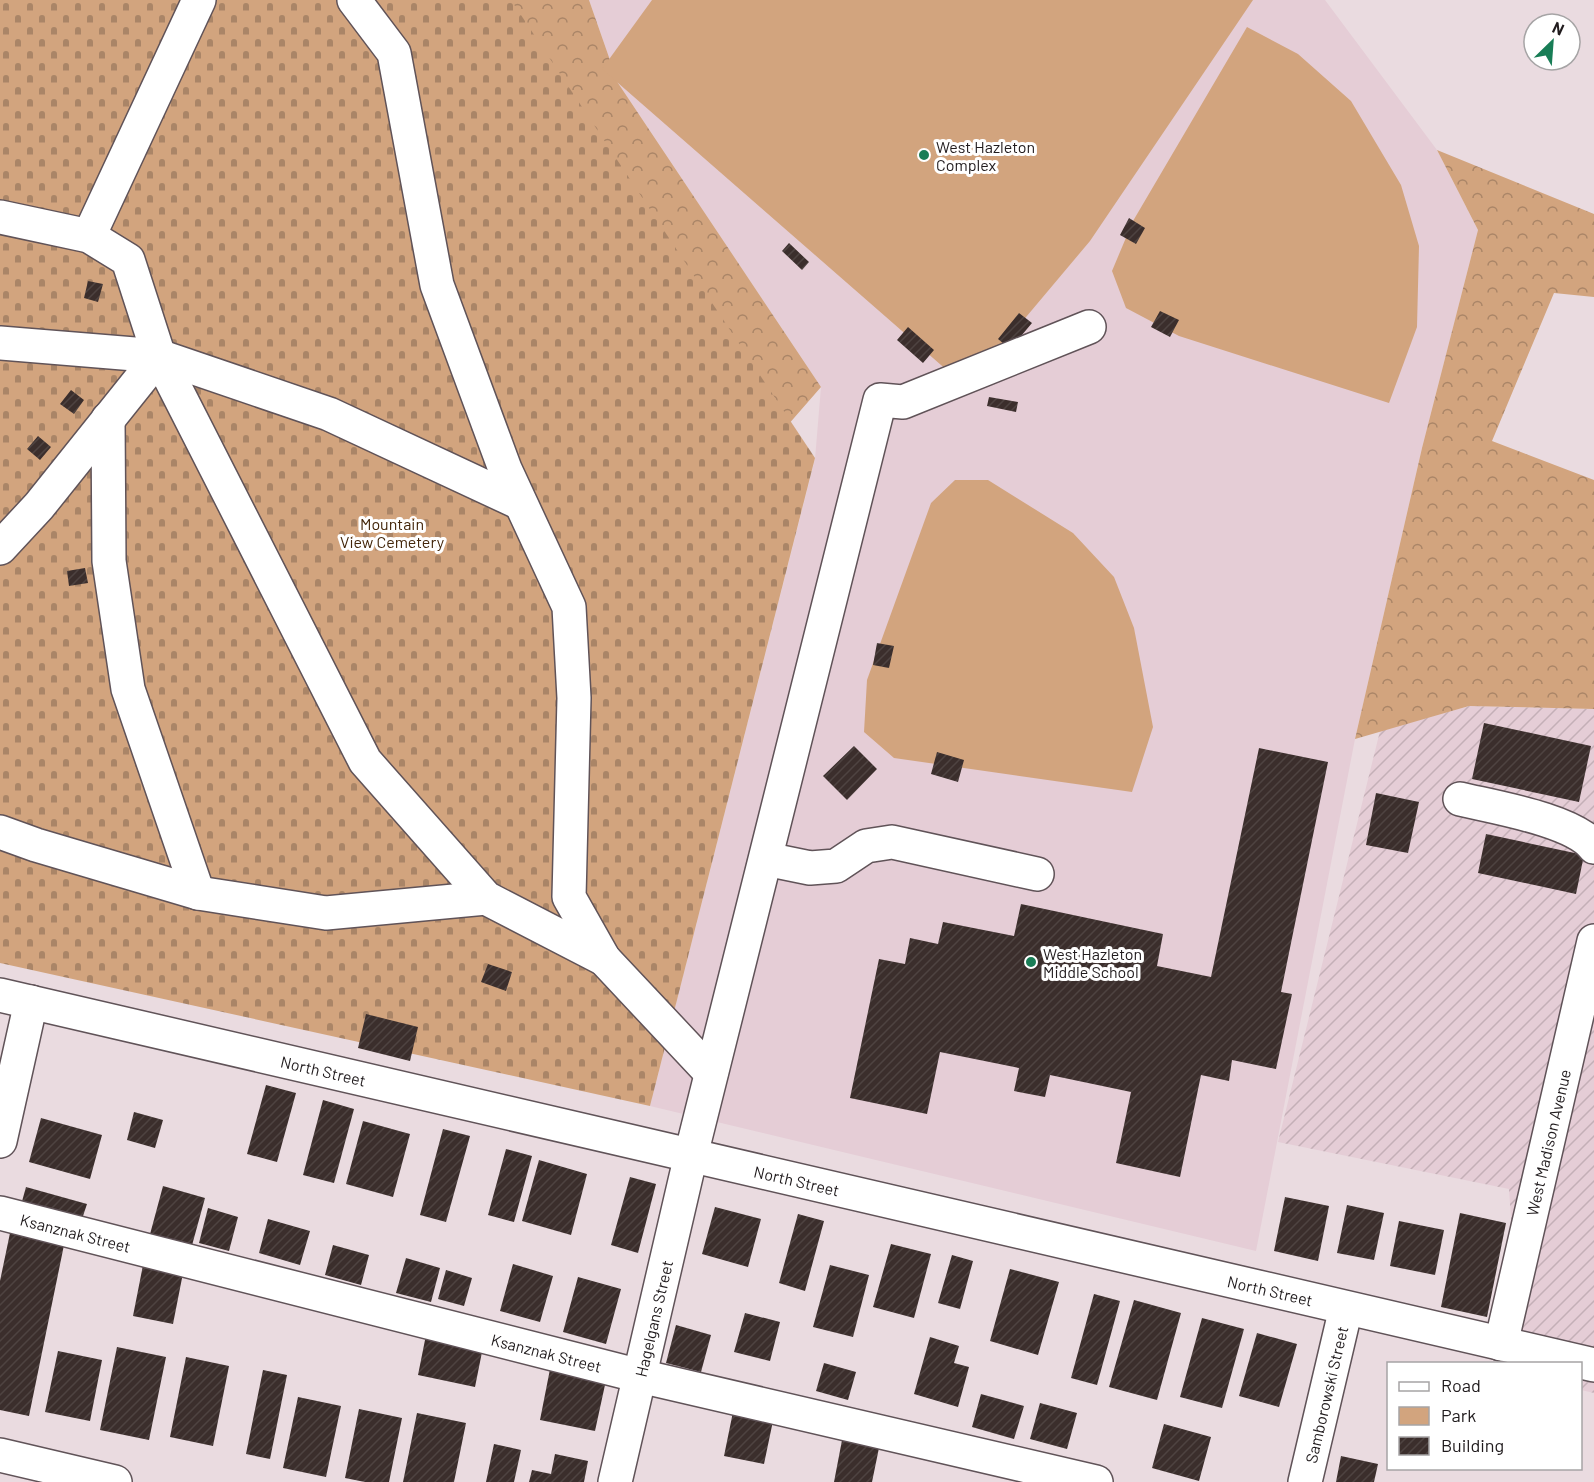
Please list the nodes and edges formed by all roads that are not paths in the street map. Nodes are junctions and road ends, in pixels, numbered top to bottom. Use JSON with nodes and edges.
{"nodes":[{"id":1,"x":199,"y":0,"type":"edge"},
{"id":2,"x":354,"y":0,"type":"edge"},
{"id":3,"x":0,"y":217,"type":"edge"},
{"id":4,"x":89,"y":236,"type":"junction"},
{"id":5,"x":1089,"y":327,"type":"dead end"},
{"id":6,"x":0,"y":343,"type":"edge"},
{"id":7,"x":159,"y":356,"type":"junction"},
{"id":8,"x":108,"y":419,"type":"junction"},
{"id":9,"x":520,"y":502,"type":"junction"},
{"id":10,"x":0,"y":548,"type":"edge"},
{"id":11,"x":1460,"y":799,"type":"dead end"},
{"id":12,"x":0,"y":832,"type":"edge"},
{"id":13,"x":1594,"y":847,"type":"edge"},
{"id":14,"x":766,"y":859,"type":"junction"},
{"id":15,"x":1037,"y":874,"type":"dead end"},
{"id":16,"x":198,"y":893,"type":"junction"},
{"id":17,"x":486,"y":898,"type":"junction"},
{"id":18,"x":1594,"y":941,"type":"edge"},
{"id":19,"x":604,"y":959,"type":"junction"},
{"id":20,"x":0,"y":994,"type":"edge"},
{"id":21,"x":31,"y":1002,"type":"junction"},
{"id":22,"x":711,"y":1073,"type":"junction"},
{"id":23,"x":0,"y":1141,"type":"edge"},
{"id":24,"x":691,"y":1155,"type":"junction"},
{"id":25,"x":0,"y":1214,"type":"edge"},
{"id":26,"x":1346,"y":1308,"type":"junction"},
{"id":27,"x":1501,"y":1344,"type":"junction"},
{"id":28,"x":1581,"y":1362,"type":"edge"},
{"id":29,"x":640,"y":1376,"type":"junction"},
{"id":30,"x":0,"y":1455,"type":"edge"},
{"id":31,"x":115,"y":1482,"type":"edge"},
{"id":32,"x":615,"y":1482,"type":"edge"},
{"id":33,"x":1096,"y":1482,"type":"edge"},
{"id":34,"x":1305,"y":1482,"type":"edge"}],
"edges":[{"from":1,"to":4,"type":"street"},
{"from":2,"to":9,"type":"street"},
{"from":3,"to":4,"type":"street"},
{"from":4,"to":7,"type":"street"},
{"from":5,"to":14,"type":"street","name":"Hagelgans Street"},
{"from":6,"to":7,"type":"street"},
{"from":7,"to":8,"type":"street"},
{"from":7,"to":9,"type":"street"},
{"from":7,"to":17,"type":"street"},
{"from":8,"to":10,"type":"street"},
{"from":8,"to":16,"type":"street"},
{"from":9,"to":19,"type":"street"},
{"from":11,"to":13,"type":"street"},
{"from":12,"to":16,"type":"street"},
{"from":14,"to":15,"type":"street"},
{"from":14,"to":22,"type":"street","name":"Hagelgans Street"},
{"from":16,"to":17,"type":"street"},
{"from":17,"to":19,"type":"street"},
{"from":18,"to":27,"type":"street","name":"West Madison Avenue"},
{"from":19,"to":22,"type":"street"},
{"from":20,"to":21,"type":"street","name":"North Street"},
{"from":21,"to":23,"type":"street"},
{"from":21,"to":24,"type":"street","name":"North Street"},
{"from":22,"to":24,"type":"street","name":"Hagelgans Street"},
{"from":24,"to":26,"type":"street","name":"North Street"},
{"from":24,"to":29,"type":"street","name":"Hagelgans Street"},
{"from":25,"to":29,"type":"street","name":"Ksanznak Street"},
{"from":26,"to":27,"type":"street","name":"North Street"},
{"from":26,"to":34,"type":"street","name":"Samborowski Street"},
{"from":27,"to":28,"type":"street","name":"North Street"},
{"from":29,"to":32,"type":"street","name":"Hagelgans Street"},
{"from":29,"to":33,"type":"street","name":"Ksanznak Street"},
{"from":30,"to":31,"type":"street"}]}
